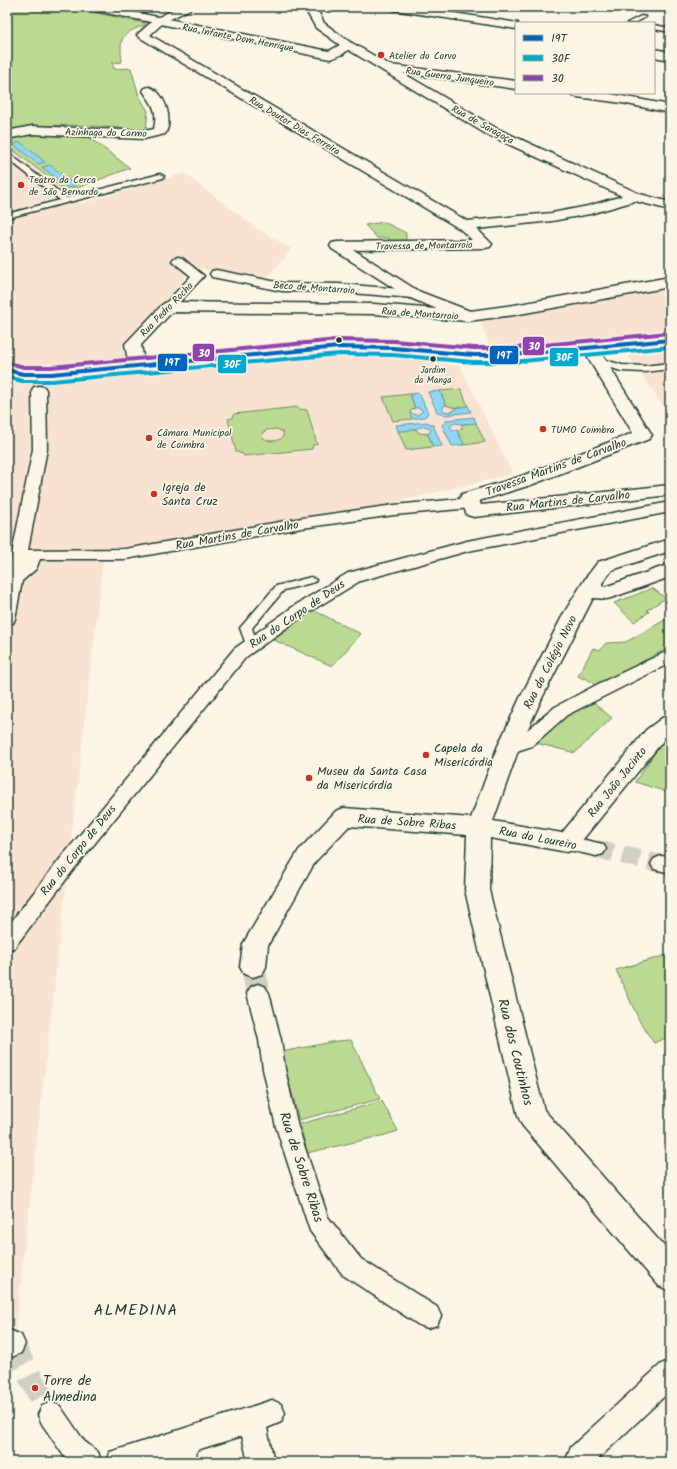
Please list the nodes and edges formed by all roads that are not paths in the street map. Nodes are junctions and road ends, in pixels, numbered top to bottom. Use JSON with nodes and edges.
{"nodes":[{"id":1,"x":92,"y":7,"type":"edge"},
{"id":2,"x":186,"y":7,"type":"edge"},
{"id":3,"x":393,"y":7,"type":"edge"},
{"id":4,"x":314,"y":11,"type":"edge"},
{"id":5,"x":643,"y":17,"type":"dead end"},
{"id":6,"x":159,"y":21,"type":"junction"},
{"id":7,"x":632,"y":22,"type":"edge"},
{"id":8,"x":515,"y":26,"type":"edge"},
{"id":9,"x":655,"y":27,"type":"edge"},
{"id":10,"x":670,"y":30,"type":"edge"},
{"id":11,"x":348,"y":45,"type":"junction"},
{"id":12,"x":655,"y":53,"type":"edge"},
{"id":13,"x":330,"y":55,"type":"junction"},
{"id":14,"x":670,"y":56,"type":"edge"},
{"id":15,"x":384,"y":67,"type":"junction"},
{"id":16,"x":515,"y":84,"type":"edge"},
{"id":17,"x":149,"y":91,"type":"dead end"},
{"id":18,"x":584,"y":94,"type":"edge"},
{"id":19,"x":670,"y":109,"type":"edge"},
{"id":20,"x":7,"y":135,"type":"edge"},
{"id":21,"x":7,"y":154,"type":"edge"},
{"id":22,"x":160,"y":176,"type":"dead end"},
{"id":23,"x":635,"y":197,"type":"junction"},
{"id":24,"x":66,"y":201,"type":"junction"},
{"id":25,"x":670,"y":206,"type":"edge"},
{"id":26,"x":7,"y":216,"type":"edge"},
{"id":27,"x":465,"y":226,"type":"junction"},
{"id":28,"x":178,"y":261,"type":"dead end"},
{"id":29,"x":216,"y":274,"type":"dead end"},
{"id":30,"x":670,"y":282,"type":"edge"},
{"id":31,"x":413,"y":294,"type":"junction"},
{"id":32,"x":168,"y":307,"type":"junction"},
{"id":33,"x":468,"y":316,"type":"junction"},
{"id":34,"x":670,"y":340,"type":"edge"},
{"id":35,"x":594,"y":355,"type":"junction"},
{"id":36,"x":137,"y":366,"type":"junction"},
{"id":37,"x":670,"y":366,"type":"edge"},
{"id":38,"x":7,"y":371,"type":"edge"},
{"id":39,"x":39,"y":390,"type":"dead end"},
{"id":40,"x":670,"y":490,"type":"edge"},
{"id":41,"x":470,"y":500,"type":"junction"},
{"id":42,"x":670,"y":507,"type":"edge"},
{"id":43,"x":670,"y":545,"type":"edge"},
{"id":44,"x":670,"y":570,"type":"edge"},
{"id":45,"x":15,"y":579,"type":"junction"},
{"id":46,"x":311,"y":580,"type":"dead end"},
{"id":47,"x":592,"y":583,"type":"junction"},
{"id":48,"x":7,"y":619,"type":"edge"},
{"id":49,"x":251,"y":644,"type":"junction"},
{"id":50,"x":670,"y":656,"type":"edge"},
{"id":51,"x":670,"y":723,"type":"edge"},
{"id":52,"x":508,"y":748,"type":"junction"},
{"id":53,"x":479,"y":827,"type":"junction"},
{"id":54,"x":567,"y":843,"type":"junction"},
{"id":55,"x":596,"y":849,"type":"tunnel mouth"},
{"id":56,"x":7,"y":942,"type":"edge"},
{"id":57,"x":253,"y":967,"type":"tunnel mouth"},
{"id":58,"x":258,"y":993,"type":"tunnel mouth"},
{"id":59,"x":670,"y":1276,"type":"edge"},
{"id":60,"x":428,"y":1316,"type":"dead end"},
{"id":61,"x":670,"y":1373,"type":"edge"},
{"id":62,"x":51,"y":1415,"type":"tunnel mouth"},
{"id":63,"x":184,"y":1452,"type":"edge"},
{"id":64,"x":88,"y":1462,"type":"edge"},
{"id":65,"x":120,"y":1462,"type":"edge"},
{"id":66,"x":261,"y":1462,"type":"edge"},
{"id":67,"x":578,"y":1462,"type":"edge"}],
"edges":[{"from":1,"to":6,"type":"street","name":"Rua Infante Dom Henrique"},
{"from":2,"to":6,"type":"street"},
{"from":3,"to":8,"type":"street"},
{"from":4,"to":11,"type":"street","name":"Rua de Saragoça"},
{"from":5,"to":7,"type":"lane"},
{"from":6,"to":13,"type":"street","name":"Rua Infante Dom Henrique"},
{"from":6,"to":27,"type":"street","name":"Rua Doutor Dias Ferreira"},
{"from":9,"to":10,"type":"lane"},
{"from":11,"to":13,"type":"street"},
{"from":11,"to":15,"type":"street","name":"Rua de Saragoça"},
{"from":12,"to":14,"type":"street"},
{"from":13,"to":15,"type":"street","name":"Rua Infante Dom Henrique"},
{"from":15,"to":16,"type":"street","name":"Rua Guerra Junqueiro"},
{"from":15,"to":23,"type":"street","name":"Rua de Saragoça"},
{"from":17,"to":20,"type":"street","name":"Azinhaga do Carmo"},
{"from":18,"to":19,"type":"street"},
{"from":21,"to":24,"type":"lane"},
{"from":22,"to":24,"type":"lane"},
{"from":23,"to":25,"type":"street","name":"Rua de Saragoça"},
{"from":23,"to":27,"type":"street","name":"Travessa de Montarroio"},
{"from":24,"to":26,"type":"lane"},
{"from":27,"to":31,"type":"street","name":"Travessa de Montarroio"},
{"from":28,"to":32,"type":"street","name":"Rua Pedro Rocha"},
{"from":29,"to":31,"type":"street","name":"Beco de Montarroio"},
{"from":30,"to":33,"type":"street","name":"Rua de Montarroio"},
{"from":31,"to":33,"type":"street","name":"Travessa de Montarroio"},
{"from":32,"to":33,"type":"street","name":"Rua de Montarroio"},
{"from":32,"to":36,"type":"street","name":"Rua Pedro Rocha"},
{"from":34,"to":35,"type":"street"},
{"from":35,"to":36,"type":"street"},
{"from":35,"to":37,"type":"lane"},
{"from":35,"to":41,"type":"street","name":"Travessa Martins de Carvalho"},
{"from":36,"to":38,"type":"street"},
{"from":39,"to":45,"type":"street"},
{"from":40,"to":41,"type":"street","name":"Rua Martins de Carvalho"},
{"from":41,"to":45,"type":"street","name":"Rua Martins de Carvalho"},
{"from":42,"to":49,"type":"street","name":"Rua do Corpo de Deus"},
{"from":43,"to":47,"type":"street","name":"Rua do Colégio Novo"},
{"from":44,"to":47,"type":"street"},
{"from":45,"to":48,"type":"street"},
{"from":46,"to":49,"type":"lane"},
{"from":47,"to":52,"type":"street","name":"Rua do Colégio Novo"},
{"from":49,"to":56,"type":"street","name":"Rua do Corpo de Deus"},
{"from":50,"to":52,"type":"street"},
{"from":51,"to":54,"type":"street","name":"Rua João Jacinto"},
{"from":52,"to":53,"type":"street","name":"Rua do Colégio Novo"},
{"from":53,"to":54,"type":"street","name":"Rua do Loureiro"},
{"from":53,"to":57,"type":"street","name":"Rua de Sobre Ribas"},
{"from":53,"to":59,"type":"street","name":"Rua dos Coutinhos"},
{"from":54,"to":55,"type":"street","name":"Rua do Loureiro"},
{"from":58,"to":60,"type":"street","name":"Rua de Sobre Ribas"},
{"from":61,"to":67,"type":"street"},
{"from":62,"to":64,"type":"street"},
{"from":63,"to":65,"type":"street"},
{"from":63,"to":66,"type":"street"}]}
